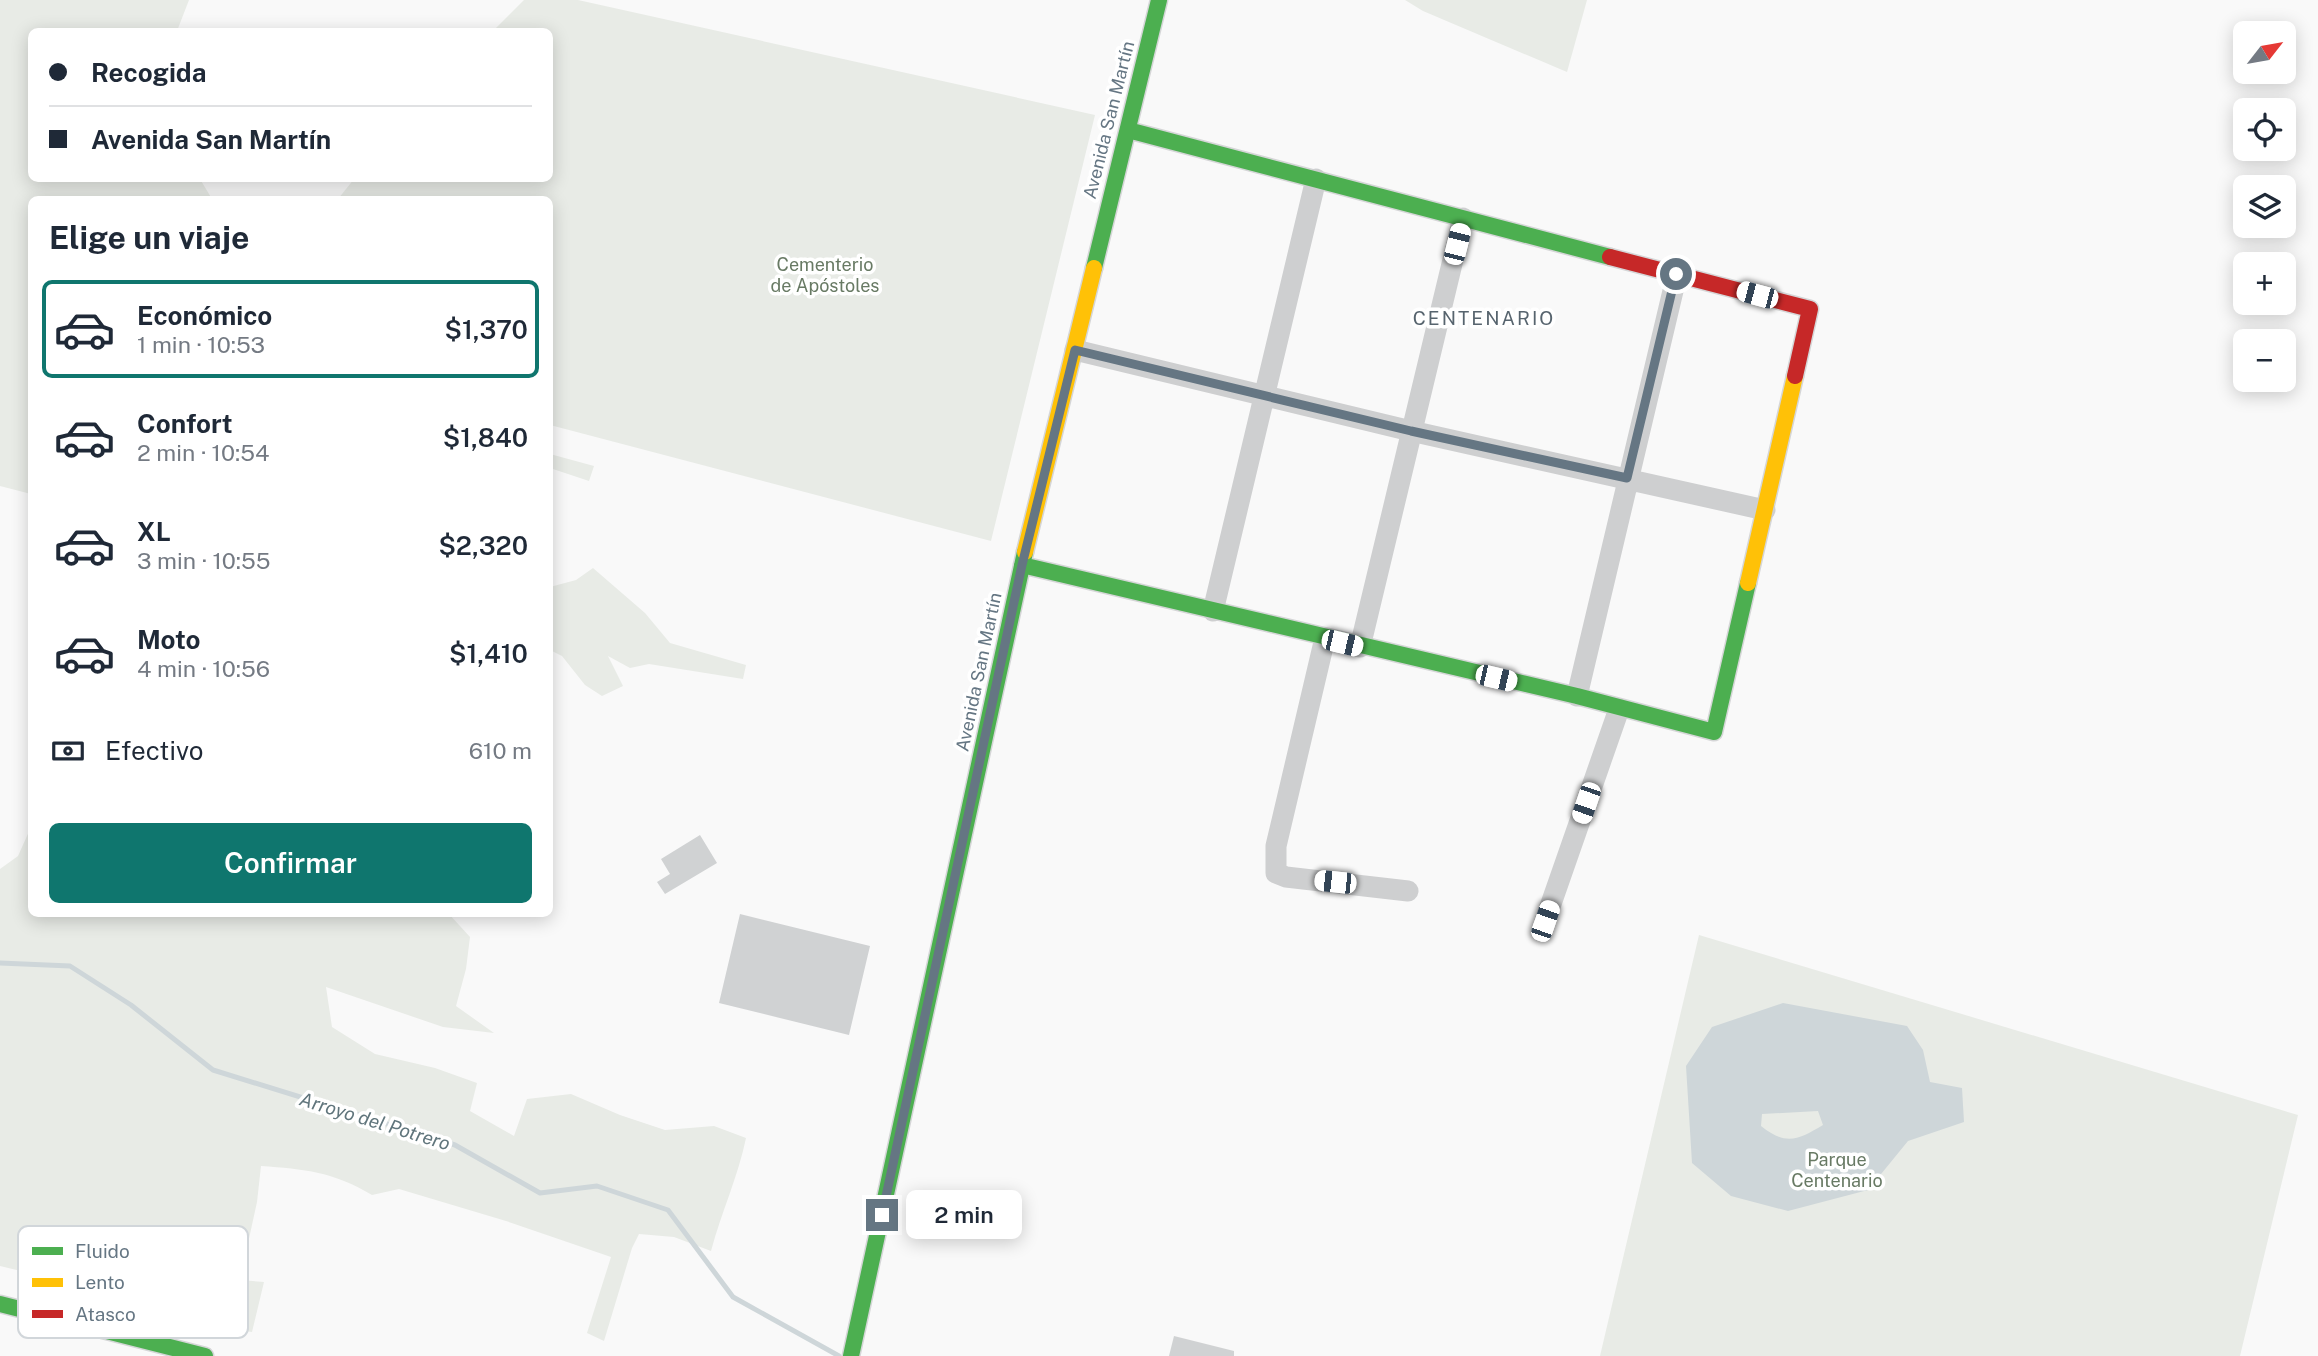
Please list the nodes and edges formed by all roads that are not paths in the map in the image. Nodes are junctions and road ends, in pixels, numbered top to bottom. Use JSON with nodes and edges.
{"nodes":[{"id":1,"x":1159,"y":0,"type":"edge"},
{"id":2,"x":1128,"y":130,"type":"junction"},
{"id":3,"x":1316,"y":179,"type":"junction"},
{"id":4,"x":1463,"y":218,"type":"junction"},
{"id":5,"x":1676,"y":274,"type":"junction"},
{"id":6,"x":1075,"y":350,"type":"junction"},
{"id":7,"x":1263,"y":396,"type":"junction"},
{"id":8,"x":1411,"y":431,"type":"junction"},
{"id":9,"x":1627,"y":478,"type":"junction"},
{"id":10,"x":1765,"y":510,"type":"junction"},
{"id":11,"x":1022,"y":565,"type":"junction"},
{"id":12,"x":1213,"y":611,"type":"junction"},
{"id":13,"x":1325,"y":638,"type":"junction"},
{"id":14,"x":1360,"y":647,"type":"junction"},
{"id":15,"x":1577,"y":696,"type":"junction"},
{"id":16,"x":1619,"y":709,"type":"junction"},
{"id":17,"x":1408,"y":891,"type":"dead end"},
{"id":18,"x":1545,"y":921,"type":"dead end"},
{"id":19,"x":0,"y":1304,"type":"edge"},
{"id":20,"x":18,"y":1310,"type":"edge"},
{"id":21,"x":110,"y":1338,"type":"edge"},
{"id":22,"x":145,"y":1349,"type":"edge"},
{"id":23,"x":852,"y":1353,"type":"edge"},
{"id":24,"x":205,"y":1356,"type":"edge"}],
"edges":[{"from":1,"to":2,"type":"street","name":"Avenida San Martín"},
{"from":2,"to":3,"type":"street"},
{"from":2,"to":6,"type":"street","name":"Avenida San Martín"},
{"from":3,"to":4,"type":"street"},
{"from":3,"to":7,"type":"street"},
{"from":4,"to":5,"type":"street"},
{"from":4,"to":8,"type":"street"},
{"from":5,"to":9,"type":"street"},
{"from":5,"to":10,"type":"street"},
{"from":6,"to":7,"type":"street"},
{"from":6,"to":11,"type":"street","name":"Avenida San Martín"},
{"from":7,"to":8,"type":"street"},
{"from":7,"to":12,"type":"street"},
{"from":8,"to":9,"type":"street"},
{"from":8,"to":14,"type":"street"},
{"from":9,"to":10,"type":"street"},
{"from":9,"to":15,"type":"street"},
{"from":10,"to":16,"type":"street"},
{"from":11,"to":12,"type":"street"},
{"from":11,"to":23,"type":"street","name":"Avenida San Martín"},
{"from":12,"to":13,"type":"street"},
{"from":13,"to":14,"type":"street"},
{"from":13,"to":17,"type":"street"},
{"from":14,"to":15,"type":"street"},
{"from":15,"to":16,"type":"street"},
{"from":16,"to":18,"type":"street"},
{"from":19,"to":20,"type":"street"},
{"from":21,"to":22,"type":"street"},
{"from":22,"to":24,"type":"street"}]}
